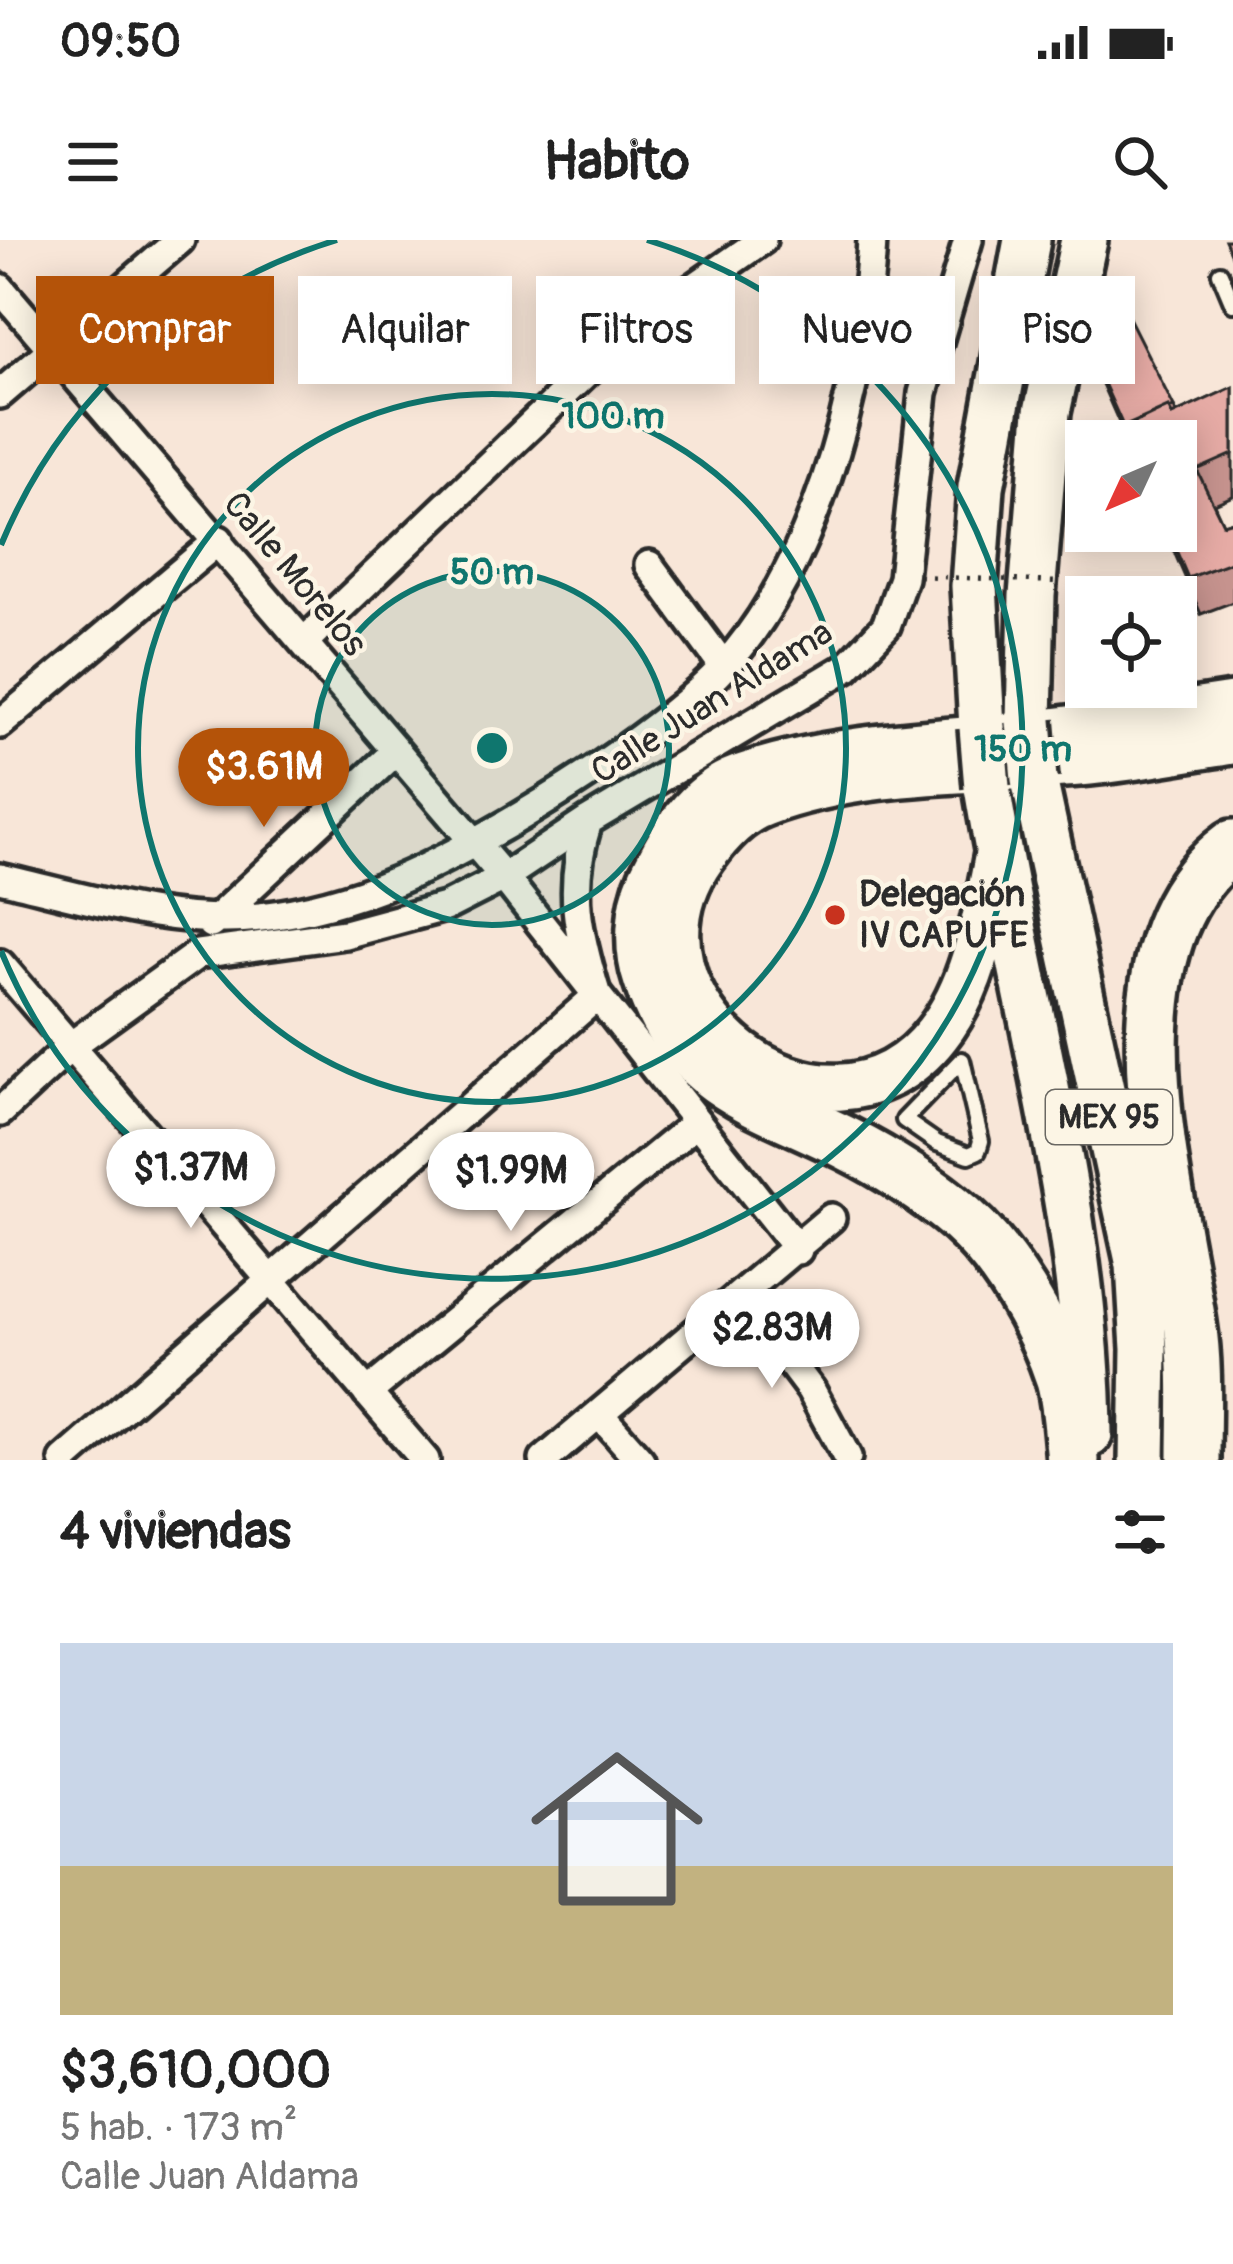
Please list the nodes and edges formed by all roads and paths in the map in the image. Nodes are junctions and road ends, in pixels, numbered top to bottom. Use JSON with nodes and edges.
{"nodes":[{"id":1,"x":180,"y":240,"type":"edge"},
{"id":2,"x":759,"y":240,"type":"edge"},
{"id":3,"x":872,"y":240,"type":"edge"},
{"id":4,"x":968,"y":240,"type":"edge"},
{"id":5,"x":1027,"y":240,"type":"edge"},
{"id":6,"x":1084,"y":240,"type":"edge"},
{"id":7,"x":1220,"y":273,"type":"dead end"},
{"id":8,"x":138,"y":276,"type":"edge"},
{"id":9,"x":0,"y":288,"type":"edge"},
{"id":10,"x":1233,"y":304,"type":"edge"},
{"id":11,"x":36,"y":329,"type":"edge"},
{"id":12,"x":36,"y":364,"type":"edge"},
{"id":13,"x":84,"y":384,"type":"edge"},
{"id":14,"x":0,"y":394,"type":"edge"},
{"id":15,"x":219,"y":539,"type":"junction"},
{"id":16,"x":649,"y":565,"type":"dead end"},
{"id":17,"x":919,"y":576,"type":"dead end"},
{"id":18,"x":1058,"y":582,"type":"dead end"},
{"id":19,"x":306,"y":640,"type":"junction"},
{"id":20,"x":722,"y":664,"type":"junction"},
{"id":21,"x":1233,"y":709,"type":"edge"},
{"id":22,"x":0,"y":724,"type":"edge"},
{"id":23,"x":1233,"y":741,"type":"edge"},
{"id":24,"x":632,"y":742,"type":"junction"},
{"id":25,"x":396,"y":751,"type":"junction"},
{"id":26,"x":655,"y":783,"type":"junction"},
{"id":27,"x":588,"y":821,"type":"junction"},
{"id":28,"x":474,"y":844,"type":"junction"},
{"id":29,"x":1233,"y":846,"type":"edge"},
{"id":30,"x":998,"y":854,"type":"junction"},
{"id":31,"x":504,"y":877,"type":"junction"},
{"id":32,"x":0,"y":878,"type":"edge"},
{"id":33,"x":215,"y":919,"type":"junction"},
{"id":34,"x":199,"y":954,"type":"junction"},
{"id":35,"x":0,"y":964,"type":"edge"},
{"id":36,"x":597,"y":996,"type":"junction"},
{"id":37,"x":72,"y":1045,"type":"junction"},
{"id":38,"x":950,"y":1047,"type":"junction"},
{"id":39,"x":0,"y":1112,"type":"edge"},
{"id":40,"x":695,"y":1124,"type":"junction"},
{"id":41,"x":922,"y":1162,"type":"junction"},
{"id":42,"x":831,"y":1218,"type":"dead end"},
{"id":43,"x":798,"y":1250,"type":"junction"},
{"id":44,"x":273,"y":1278,"type":"junction"},
{"id":45,"x":741,"y":1297,"type":"junction"},
{"id":46,"x":367,"y":1393,"type":"junction"},
{"id":47,"x":600,"y":1415,"type":"junction"},
{"id":48,"x":847,"y":1457,"type":"edge"},
{"id":49,"x":64,"y":1460,"type":"edge"},
{"id":50,"x":425,"y":1460,"type":"edge"},
{"id":51,"x":544,"y":1460,"type":"edge"},
{"id":52,"x":640,"y":1460,"type":"edge"},
{"id":53,"x":1073,"y":1460,"type":"edge"},
{"id":54,"x":1089,"y":1460,"type":"edge"},
{"id":55,"x":1142,"y":1460,"type":"edge"},
{"id":56,"x":1194,"y":1460,"type":"edge"}],
"edges":[{"from":1,"to":8,"type":"street"},
{"from":2,"to":19,"type":"street"},
{"from":3,"to":20,"type":"street"},
{"from":4,"to":26,"type":"street","name":"Calle Juan Aldama"},
{"from":5,"to":30,"type":"highway","number":"MEX 95","bridge":true},
{"from":6,"to":55,"type":"highway","number":"MEX 95","bridge":true},
{"from":7,"to":10,"type":"lane"},
{"from":9,"to":11,"type":"street","name":"Calle Morelos"},
{"from":12,"to":14,"type":"street"},
{"from":13,"to":15,"type":"street","name":"Calle Morelos"},
{"from":15,"to":19,"type":"street","name":"Calle Morelos"},
{"from":15,"to":22,"type":"street"},
{"from":16,"to":20,"type":"street"},
{"from":17,"to":18,"type":"path","bridge":true},
{"from":19,"to":25,"type":"street","name":"Calle Morelos"},
{"from":20,"to":24,"type":"street"},
{"from":21,"to":41,"type":"highway"},
{"from":23,"to":38,"type":"highway"},
{"from":24,"to":26,"type":"street"},
{"from":24,"to":28,"type":"street"},
{"from":25,"to":28,"type":"street","name":"Calle Morelos"},
{"from":25,"to":33,"type":"street","name":"Calle Juan Aldama"},
{"from":26,"to":27,"type":"street","name":"Calle Juan Aldama"},
{"from":27,"to":31,"type":"street","name":"Calle Juan Aldama"},
{"from":27,"to":36,"type":"street"},
{"from":28,"to":31,"type":"street","name":"Calle Morelos"},
{"from":28,"to":33,"type":"street"},
{"from":29,"to":56,"type":"highway"},
{"from":30,"to":38,"type":"highway"},
{"from":30,"to":54,"type":"highway","number":"MEX 95"},
{"from":31,"to":34,"type":"street","name":"Calle Juan Aldama"},
{"from":31,"to":36,"type":"street","name":"Calle Morelos"},
{"from":32,"to":33,"type":"street"},
{"from":33,"to":34,"type":"street","name":"Calle Juan Aldama"},
{"from":34,"to":37,"type":"street","name":"Calle Juan Aldama"},
{"from":35,"to":37,"type":"street"},
{"from":36,"to":40,"type":"street","name":"Calle Morelos"},
{"from":36,"to":44,"type":"street"},
{"from":37,"to":39,"type":"street","name":"Calle Juan Aldama"},
{"from":37,"to":44,"type":"street"},
{"from":38,"to":41,"type":"lane"},
{"from":38,"to":41,"type":"lane"},
{"from":40,"to":43,"type":"street","name":"Calle Morelos"},
{"from":40,"to":46,"type":"street"},
{"from":41,"to":53,"type":"highway"},
{"from":42,"to":43,"type":"street"},
{"from":43,"to":45,"type":"street"},
{"from":44,"to":46,"type":"street"},
{"from":44,"to":49,"type":"street"},
{"from":45,"to":47,"type":"street"},
{"from":45,"to":48,"type":"street"},
{"from":46,"to":50,"type":"street"},
{"from":47,"to":51,"type":"street"},
{"from":47,"to":52,"type":"street"}]}
